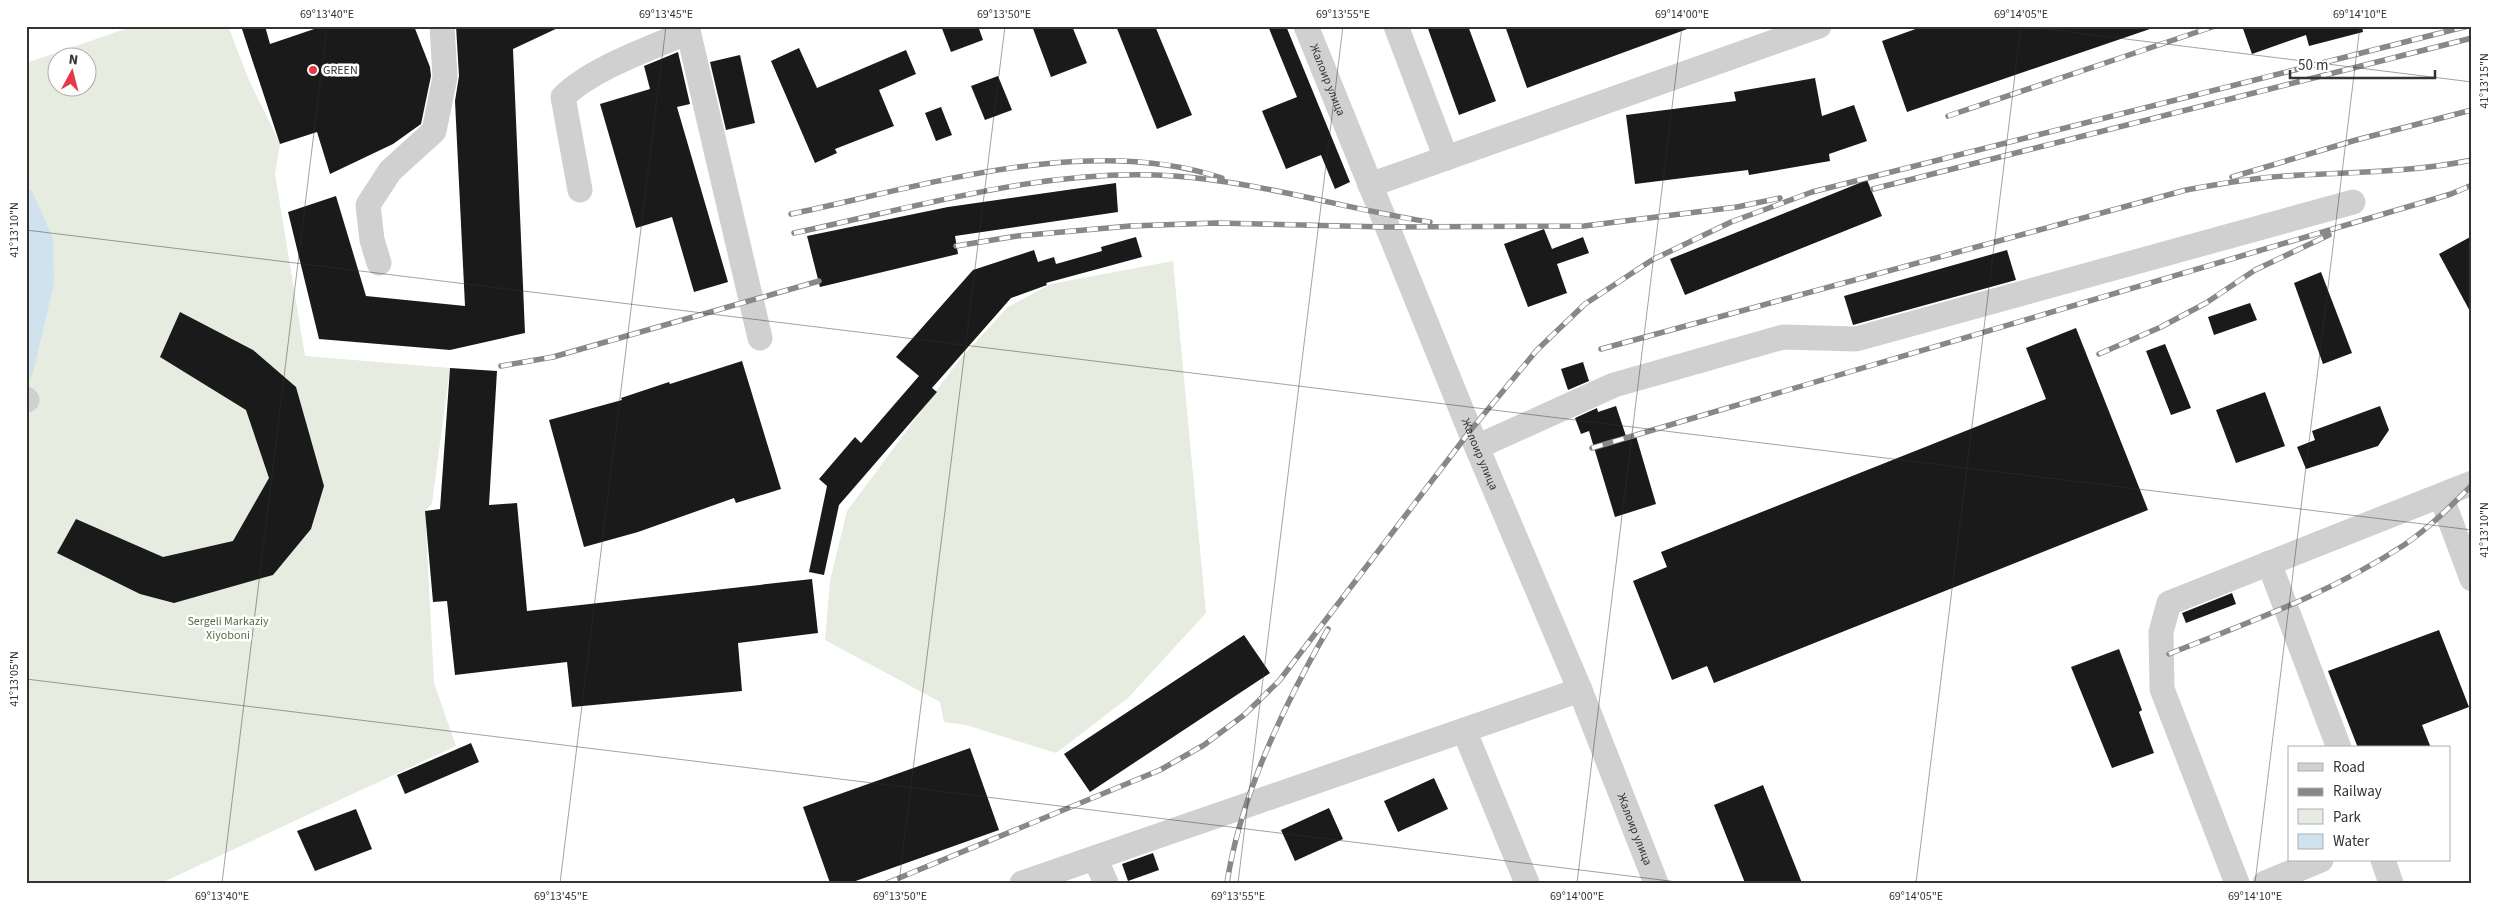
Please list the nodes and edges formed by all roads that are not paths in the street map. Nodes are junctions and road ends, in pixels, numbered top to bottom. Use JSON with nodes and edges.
{"nodes":[{"id":1,"x":442,"y":26,"type":"edge"},
{"id":2,"x":1306,"y":26,"type":"edge"},
{"id":3,"x":1396,"y":26,"type":"edge"},
{"id":4,"x":1819,"y":26,"type":"edge"},
{"id":5,"x":688,"y":29,"type":"edge"},
{"id":6,"x":1446,"y":158,"type":"junction"},
{"id":7,"x":1370,"y":185,"type":"junction"},
{"id":8,"x":580,"y":190,"type":"dead end"},
{"id":9,"x":2353,"y":202,"type":"dead end"},
{"id":10,"x":379,"y":263,"type":"dead end"},
{"id":11,"x":760,"y":338,"type":"dead end"},
{"id":12,"x":1477,"y":447,"type":"junction"},
{"id":13,"x":2472,"y":482,"type":"edge"},
{"id":14,"x":2441,"y":496,"type":"junction"},
{"id":15,"x":2269,"y":563,"type":"junction"},
{"id":16,"x":2472,"y":579,"type":"edge"},
{"id":17,"x":1580,"y":690,"type":"junction"},
{"id":18,"x":1464,"y":730,"type":"junction"},
{"id":19,"x":2338,"y":746,"type":"edge"},
{"id":20,"x":1095,"y":858,"type":"junction"},
{"id":21,"x":2316,"y":862,"type":"edge"},
{"id":22,"x":2384,"y":862,"type":"edge"},
{"id":23,"x":1022,"y":883,"type":"edge"},
{"id":24,"x":1106,"y":883,"type":"edge"},
{"id":25,"x":1527,"y":883,"type":"edge"},
{"id":26,"x":1656,"y":883,"type":"edge"},
{"id":27,"x":2237,"y":883,"type":"edge"},
{"id":28,"x":2266,"y":883,"type":"edge"},
{"id":29,"x":2391,"y":883,"type":"edge"}],
"edges":[{"from":1,"to":10,"type":"street"},
{"from":2,"to":7,"type":"street","name":"Жалоир улица"},
{"from":3,"to":6,"type":"street"},
{"from":4,"to":6,"type":"street"},
{"from":5,"to":8,"type":"street"},
{"from":5,"to":11,"type":"street"},
{"from":6,"to":7,"type":"street"},
{"from":7,"to":12,"type":"street","name":"Жалоир улица"},
{"from":9,"to":12,"type":"street"},
{"from":12,"to":17,"type":"street","name":"Жалоир улица"},
{"from":13,"to":14,"type":"street"},
{"from":14,"to":15,"type":"street"},
{"from":14,"to":16,"type":"street"},
{"from":15,"to":19,"type":"street"},
{"from":15,"to":27,"type":"street"},
{"from":17,"to":18,"type":"street"},
{"from":17,"to":26,"type":"street","name":"Жалоир улица"},
{"from":18,"to":20,"type":"street"},
{"from":18,"to":25,"type":"street"},
{"from":20,"to":23,"type":"street"},
{"from":20,"to":24,"type":"street"},
{"from":21,"to":28,"type":"street"},
{"from":22,"to":29,"type":"street"}]}
